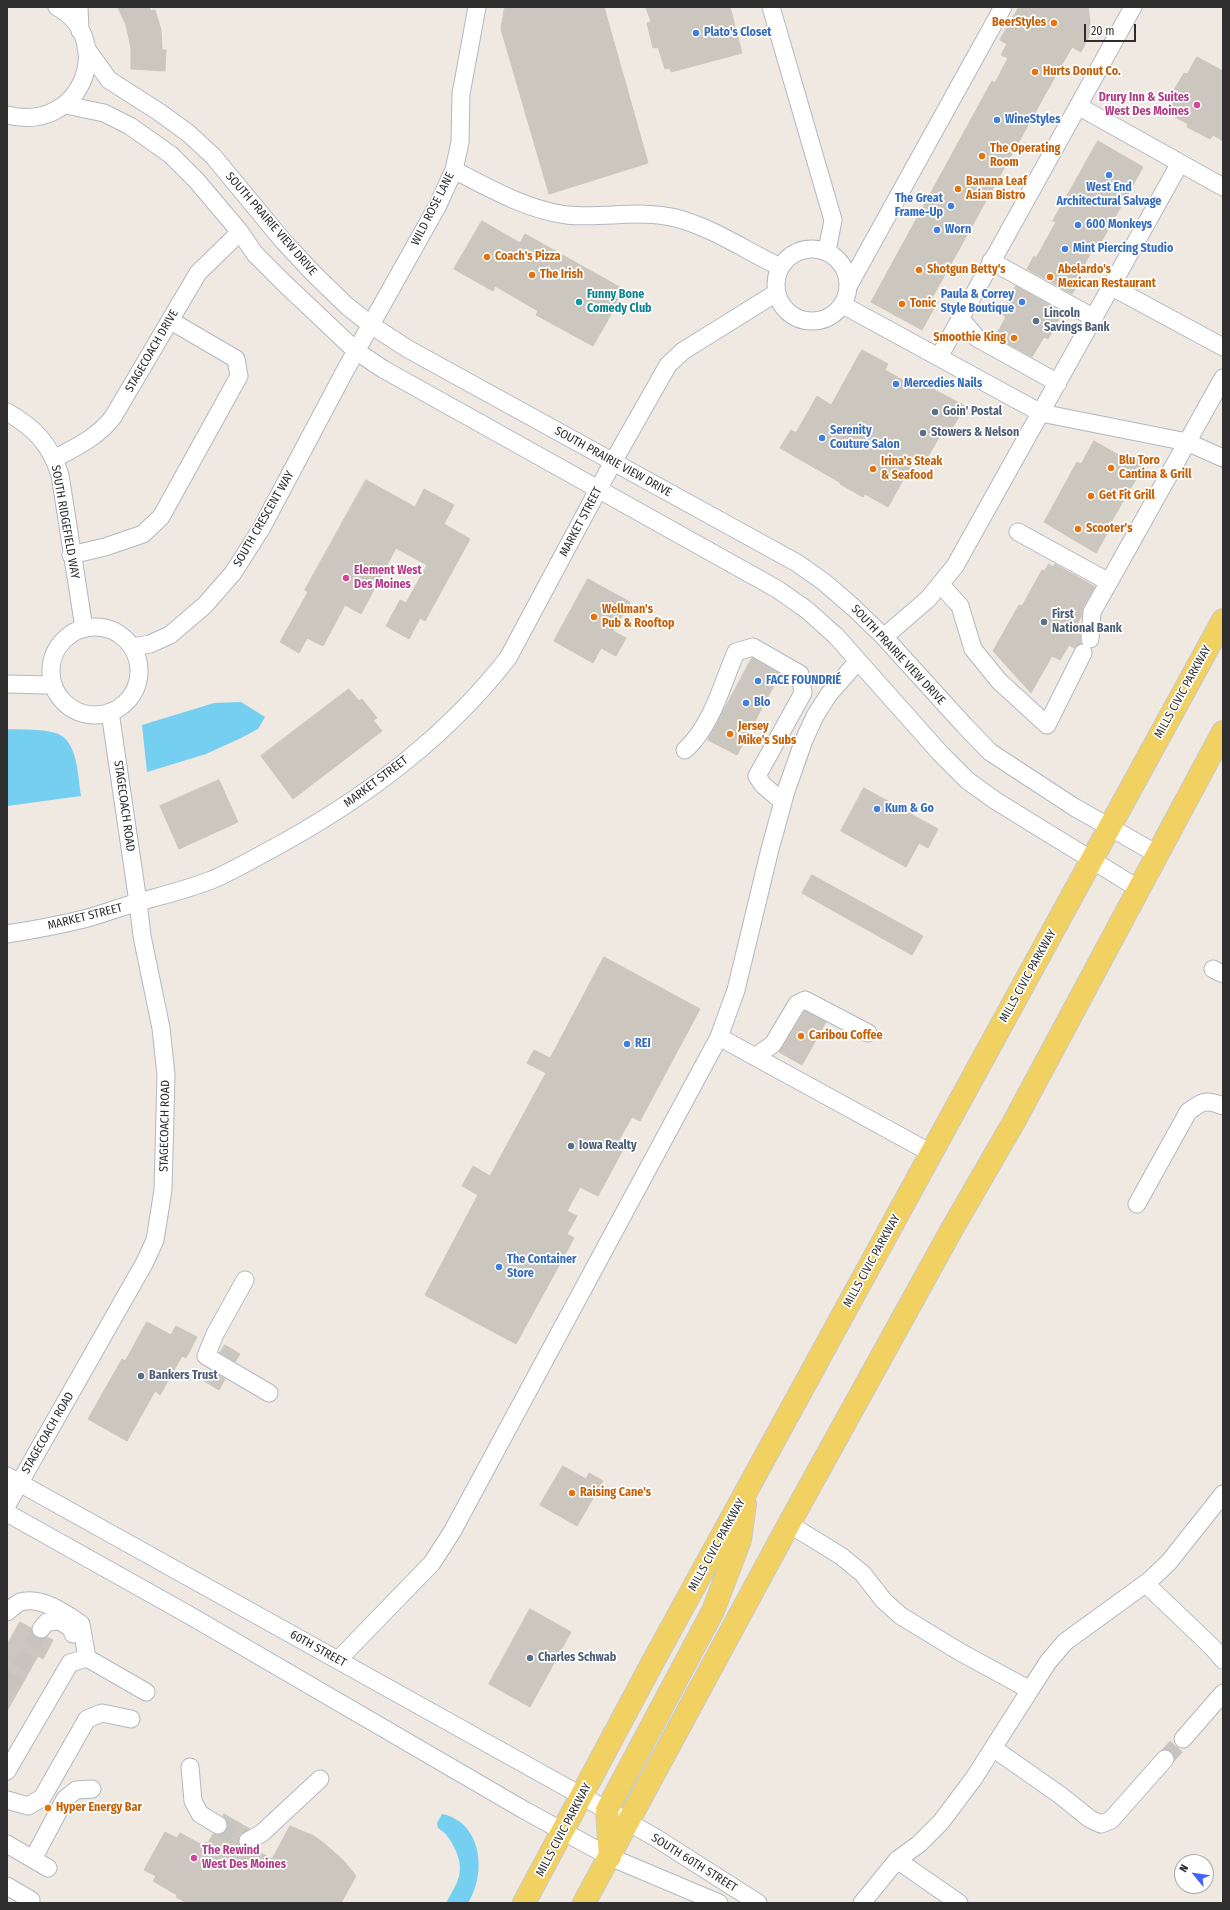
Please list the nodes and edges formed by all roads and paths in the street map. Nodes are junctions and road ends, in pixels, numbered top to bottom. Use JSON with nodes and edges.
{"nodes":[{"id":1,"x":57,"y":7,"type":"edge"},
{"id":2,"x":80,"y":7,"type":"edge"},
{"id":3,"x":477,"y":7,"type":"edge"},
{"id":4,"x":771,"y":7,"type":"edge"},
{"id":5,"x":1133,"y":7,"type":"edge"},
{"id":6,"x":1000,"y":9,"type":"edge"},
{"id":7,"x":80,"y":31,"type":"junction"},
{"id":8,"x":86,"y":48,"type":"junction"},
{"id":9,"x":66,"y":105,"type":"junction"},
{"id":10,"x":1078,"y":106,"type":"junction"},
{"id":11,"x":12,"y":121,"type":"edge"},
{"id":12,"x":1180,"y":163,"type":"junction"},
{"id":13,"x":454,"y":170,"type":"junction"},
{"id":14,"x":1223,"y":187,"type":"edge"},
{"id":15,"x":240,"y":232,"type":"junction"},
{"id":16,"x":827,"y":251,"type":"junction"},
{"id":17,"x":991,"y":261,"type":"junction"},
{"id":18,"x":780,"y":267,"type":"junction"},
{"id":19,"x":849,"y":285,"type":"junction"},
{"id":20,"x":1112,"y":287,"type":"junction"},
{"id":21,"x":776,"y":293,"type":"junction"},
{"id":22,"x":843,"y":305,"type":"junction"},
{"id":23,"x":960,"y":318,"type":"junction"},
{"id":24,"x":1094,"y":318,"type":"junction"},
{"id":25,"x":171,"y":321,"type":"junction"},
{"id":26,"x":371,"y":325,"type":"junction"},
{"id":27,"x":1223,"y":347,"type":"edge"},
{"id":28,"x":356,"y":351,"type":"junction"},
{"id":29,"x":938,"y":356,"type":"junction"},
{"id":30,"x":1223,"y":378,"type":"edge"},
{"id":31,"x":1058,"y":383,"type":"junction"},
{"id":32,"x":7,"y":412,"type":"edge"},
{"id":33,"x":1041,"y":413,"type":"junction"},
{"id":34,"x":1187,"y":442,"type":"junction"},
{"id":35,"x":1223,"y":458,"type":"edge"},
{"id":36,"x":54,"y":459,"type":"junction"},
{"id":37,"x":613,"y":462,"type":"junction"},
{"id":38,"x":599,"y":490,"type":"junction"},
{"id":39,"x":1018,"y":532,"type":"dead end"},
{"id":40,"x":71,"y":555,"type":"junction"},
{"id":41,"x":1109,"y":582,"type":"junction"},
{"id":42,"x":941,"y":585,"type":"junction"},
{"id":43,"x":1223,"y":620,"type":"edge"},
{"id":44,"x":84,"y":628,"type":"junction"},
{"id":45,"x":884,"y":637,"type":"junction"},
{"id":46,"x":132,"y":648,"type":"junction"},
{"id":47,"x":858,"y":661,"type":"junction"},
{"id":48,"x":52,"y":681,"type":"junction"},
{"id":49,"x":7,"y":684,"type":"edge"},
{"id":50,"x":110,"y":712,"type":"junction"},
{"id":51,"x":1223,"y":732,"type":"edge"},
{"id":52,"x":685,"y":750,"type":"dead end"},
{"id":53,"x":783,"y":802,"type":"junction"},
{"id":54,"x":1109,"y":828,"type":"junction"},
{"id":55,"x":1157,"y":854,"type":"junction"},
{"id":56,"x":1092,"y":860,"type":"junction"},
{"id":57,"x":1139,"y":889,"type":"junction"},
{"id":58,"x":138,"y":902,"type":"junction"},
{"id":59,"x":7,"y":934,"type":"edge"},
{"id":60,"x":868,"y":1033,"type":"dead end"},
{"id":61,"x":719,"y":1037,"type":"junction"},
{"id":62,"x":755,"y":1057,"type":"junction"},
{"id":63,"x":1223,"y":1106,"type":"edge"},
{"id":64,"x":931,"y":1153,"type":"junction"},
{"id":65,"x":1137,"y":1204,"type":"dead end"},
{"id":66,"x":245,"y":1280,"type":"dead end"},
{"id":67,"x":269,"y":1393,"type":"dead end"},
{"id":68,"x":13,"y":1479,"type":"edge"},
{"id":69,"x":747,"y":1490,"type":"junction"},
{"id":70,"x":1222,"y":1498,"type":"edge"},
{"id":71,"x":7,"y":1505,"type":"edge"},
{"id":72,"x":7,"y":1513,"type":"edge"},
{"id":73,"x":789,"y":1524,"type":"junction"},
{"id":74,"x":1146,"y":1584,"type":"junction"},
{"id":75,"x":7,"y":1612,"type":"edge"},
{"id":76,"x":41,"y":1629,"type":"tunnel mouth"},
{"id":77,"x":87,"y":1658,"type":"junction"},
{"id":78,"x":338,"y":1660,"type":"junction"},
{"id":79,"x":1223,"y":1660,"type":"edge"},
{"id":80,"x":70,"y":1663,"type":"junction"},
{"id":81,"x":1030,"y":1690,"type":"junction"},
{"id":82,"x":146,"y":1692,"type":"dead end"},
{"id":83,"x":1223,"y":1693,"type":"edge"},
{"id":84,"x":131,"y":1719,"type":"dead end"},
{"id":85,"x":1183,"y":1738,"type":"tunnel mouth"},
{"id":86,"x":993,"y":1748,"type":"junction"},
{"id":87,"x":1165,"y":1759,"type":"tunnel mouth"},
{"id":88,"x":190,"y":1767,"type":"dead end"},
{"id":89,"x":7,"y":1771,"type":"edge"},
{"id":90,"x":320,"y":1779,"type":"dead end"},
{"id":91,"x":92,"y":1789,"type":"dead end"},
{"id":92,"x":582,"y":1797,"type":"junction"},
{"id":93,"x":7,"y":1800,"type":"edge"},
{"id":94,"x":607,"y":1810,"type":"junction"},
{"id":95,"x":629,"y":1823,"type":"junction"},
{"id":96,"x":218,"y":1825,"type":"tunnel mouth"},
{"id":97,"x":563,"y":1832,"type":"junction"},
{"id":98,"x":248,"y":1841,"type":"dead end"},
{"id":99,"x":7,"y":1844,"type":"edge"},
{"id":100,"x":610,"y":1857,"type":"junction"},
{"id":101,"x":33,"y":1858,"type":"junction"},
{"id":102,"x":896,"y":1860,"type":"junction"},
{"id":103,"x":48,"y":1868,"type":"dead end"},
{"id":104,"x":7,"y":1886,"type":"edge"},
{"id":105,"x":31,"y":1900,"type":"dead end"},
{"id":106,"x":524,"y":1903,"type":"edge"},
{"id":107,"x":584,"y":1903,"type":"edge"},
{"id":108,"x":719,"y":1903,"type":"edge"},
{"id":109,"x":758,"y":1903,"type":"edge"},
{"id":110,"x":862,"y":1903,"type":"edge"},
{"id":111,"x":959,"y":1903,"type":"edge"}],
"edges":[{"from":1,"to":7,"type":"street"},
{"from":2,"to":7,"type":"street"},
{"from":3,"to":13,"type":"street","name":"WILD ROSE LANE"},
{"from":4,"to":16,"type":"street"},
{"from":5,"to":10,"type":"street"},
{"from":6,"to":19,"type":"street"},
{"from":7,"to":8,"type":"street"},
{"from":8,"to":9,"type":"street"},
{"from":8,"to":26,"type":"street","name":"SOUTH PRAIRIE VIEW DRIVE"},
{"from":9,"to":11,"type":"street"},
{"from":9,"to":15,"type":"street"},
{"from":10,"to":12,"type":"street"},
{"from":10,"to":17,"type":"street"},
{"from":12,"to":14,"type":"street"},
{"from":12,"to":20,"type":"street"},
{"from":13,"to":18,"type":"street"},
{"from":13,"to":26,"type":"street","name":"WILD ROSE LANE"},
{"from":15,"to":25,"type":"street","name":"STAGECOACH DRIVE"},
{"from":15,"to":28,"type":"street"},
{"from":16,"to":18,"type":"street"},
{"from":16,"to":19,"type":"street"},
{"from":17,"to":23,"type":"street"},
{"from":17,"to":24,"type":"street"},
{"from":18,"to":21,"type":"street"},
{"from":19,"to":22,"type":"street"},
{"from":20,"to":24,"type":"street"},
{"from":20,"to":27,"type":"street"},
{"from":21,"to":22,"type":"street"},
{"from":21,"to":37,"type":"street","name":"MARKET STREET"},
{"from":22,"to":29,"type":"street"},
{"from":23,"to":29,"type":"street"},
{"from":23,"to":31,"type":"street"},
{"from":24,"to":31,"type":"street"},
{"from":25,"to":36,"type":"street","name":"STAGECOACH DRIVE"},
{"from":25,"to":40,"type":"street"},
{"from":26,"to":28,"type":"street","name":"WILD ROSE LANE"},
{"from":26,"to":37,"type":"street","name":"SOUTH PRAIRIE VIEW DRIVE"},
{"from":28,"to":38,"type":"street"},
{"from":28,"to":46,"type":"street","name":"SOUTH CRESCENT WAY"},
{"from":29,"to":33,"type":"street"},
{"from":30,"to":34,"type":"street"},
{"from":31,"to":33,"type":"street"},
{"from":32,"to":36,"type":"street","name":"SOUTH RIDGEFIELD WAY"},
{"from":33,"to":34,"type":"street"},
{"from":33,"to":42,"type":"street"},
{"from":34,"to":35,"type":"street"},
{"from":34,"to":41,"type":"street"},
{"from":36,"to":40,"type":"street","name":"SOUTH RIDGEFIELD WAY"},
{"from":37,"to":38,"type":"street","name":"MARKET STREET"},
{"from":37,"to":45,"type":"street","name":"SOUTH PRAIRIE VIEW DRIVE"},
{"from":38,"to":47,"type":"street"},
{"from":38,"to":58,"type":"street","name":"MARKET STREET"},
{"from":39,"to":41,"type":"street"},
{"from":40,"to":44,"type":"street","name":"SOUTH RIDGEFIELD WAY"},
{"from":41,"to":42,"type":"street"},
{"from":42,"to":45,"type":"street"},
{"from":43,"to":54,"type":"main road","name":"MILLS CIVIC PARKWAY"},
{"from":44,"to":46,"type":"street"},
{"from":44,"to":48,"type":"street"},
{"from":45,"to":54,"type":"street","name":"SOUTH PRAIRIE VIEW DRIVE"},
{"from":46,"to":50,"type":"street"},
{"from":47,"to":53,"type":"street"},
{"from":47,"to":56,"type":"street"},
{"from":48,"to":49,"type":"street"},
{"from":48,"to":50,"type":"street"},
{"from":50,"to":58,"type":"street","name":"STAGECOACH ROAD"},
{"from":51,"to":55,"type":"main road"},
{"from":52,"to":53,"type":"street"},
{"from":53,"to":61,"type":"street"},
{"from":54,"to":55,"type":"street","name":"SOUTH PRAIRIE VIEW DRIVE"},
{"from":54,"to":56,"type":"main road","name":"MILLS CIVIC PARKWAY"},
{"from":55,"to":57,"type":"main road"},
{"from":56,"to":57,"type":"street"},
{"from":56,"to":64,"type":"main road","name":"MILLS CIVIC PARKWAY"},
{"from":57,"to":73,"type":"main road"},
{"from":58,"to":59,"type":"street","name":"MARKET STREET"},
{"from":58,"to":68,"type":"street","name":"STAGECOACH ROAD"},
{"from":60,"to":62,"type":"street"},
{"from":61,"to":62,"type":"street"},
{"from":61,"to":78,"type":"street"},
{"from":62,"to":64,"type":"street"},
{"from":63,"to":65,"type":"street"},
{"from":64,"to":69,"type":"main road","name":"MILLS CIVIC PARKWAY"},
{"from":66,"to":67,"type":"street"},
{"from":68,"to":71,"type":"street","name":"STAGECOACH ROAD"},
{"from":68,"to":78,"type":"street","name":"60TH STREET"},
{"from":69,"to":92,"type":"main road","name":"MILLS CIVIC PARKWAY"},
{"from":69,"to":94,"type":"main road"},
{"from":70,"to":74,"type":"street"},
{"from":72,"to":97,"type":"street"},
{"from":73,"to":81,"type":"street"},
{"from":73,"to":95,"type":"main road"},
{"from":74,"to":79,"type":"street"},
{"from":74,"to":81,"type":"street"},
{"from":75,"to":77,"type":"street"},
{"from":76,"to":80,"type":"street"},
{"from":77,"to":80,"type":"street"},
{"from":77,"to":82,"type":"street"},
{"from":78,"to":92,"type":"street","name":"60TH STREET"},
{"from":80,"to":89,"type":"street"},
{"from":81,"to":86,"type":"street"},
{"from":83,"to":85,"type":"street"},
{"from":84,"to":93,"type":"street"},
{"from":86,"to":87,"type":"street"},
{"from":86,"to":102,"type":"street"},
{"from":88,"to":96,"type":"street"},
{"from":90,"to":98,"type":"street"},
{"from":91,"to":101,"type":"street"},
{"from":92,"to":94,"type":"street","name":"60TH STREET"},
{"from":92,"to":97,"type":"main road","name":"MILLS CIVIC PARKWAY"},
{"from":94,"to":95,"type":"street","name":"60TH STREET"},
{"from":94,"to":100,"type":"main road"},
{"from":95,"to":100,"type":"main road"},
{"from":95,"to":109,"type":"street","name":"SOUTH 60TH STREET"},
{"from":97,"to":100,"type":"street"},
{"from":97,"to":106,"type":"main road","name":"MILLS CIVIC PARKWAY"},
{"from":99,"to":101,"type":"street"},
{"from":100,"to":107,"type":"main road"},
{"from":100,"to":108,"type":"street","name":"SOUTH 60TH STREET"},
{"from":101,"to":103,"type":"street"},
{"from":102,"to":110,"type":"street"},
{"from":102,"to":111,"type":"street"},
{"from":104,"to":105,"type":"street"}]}
